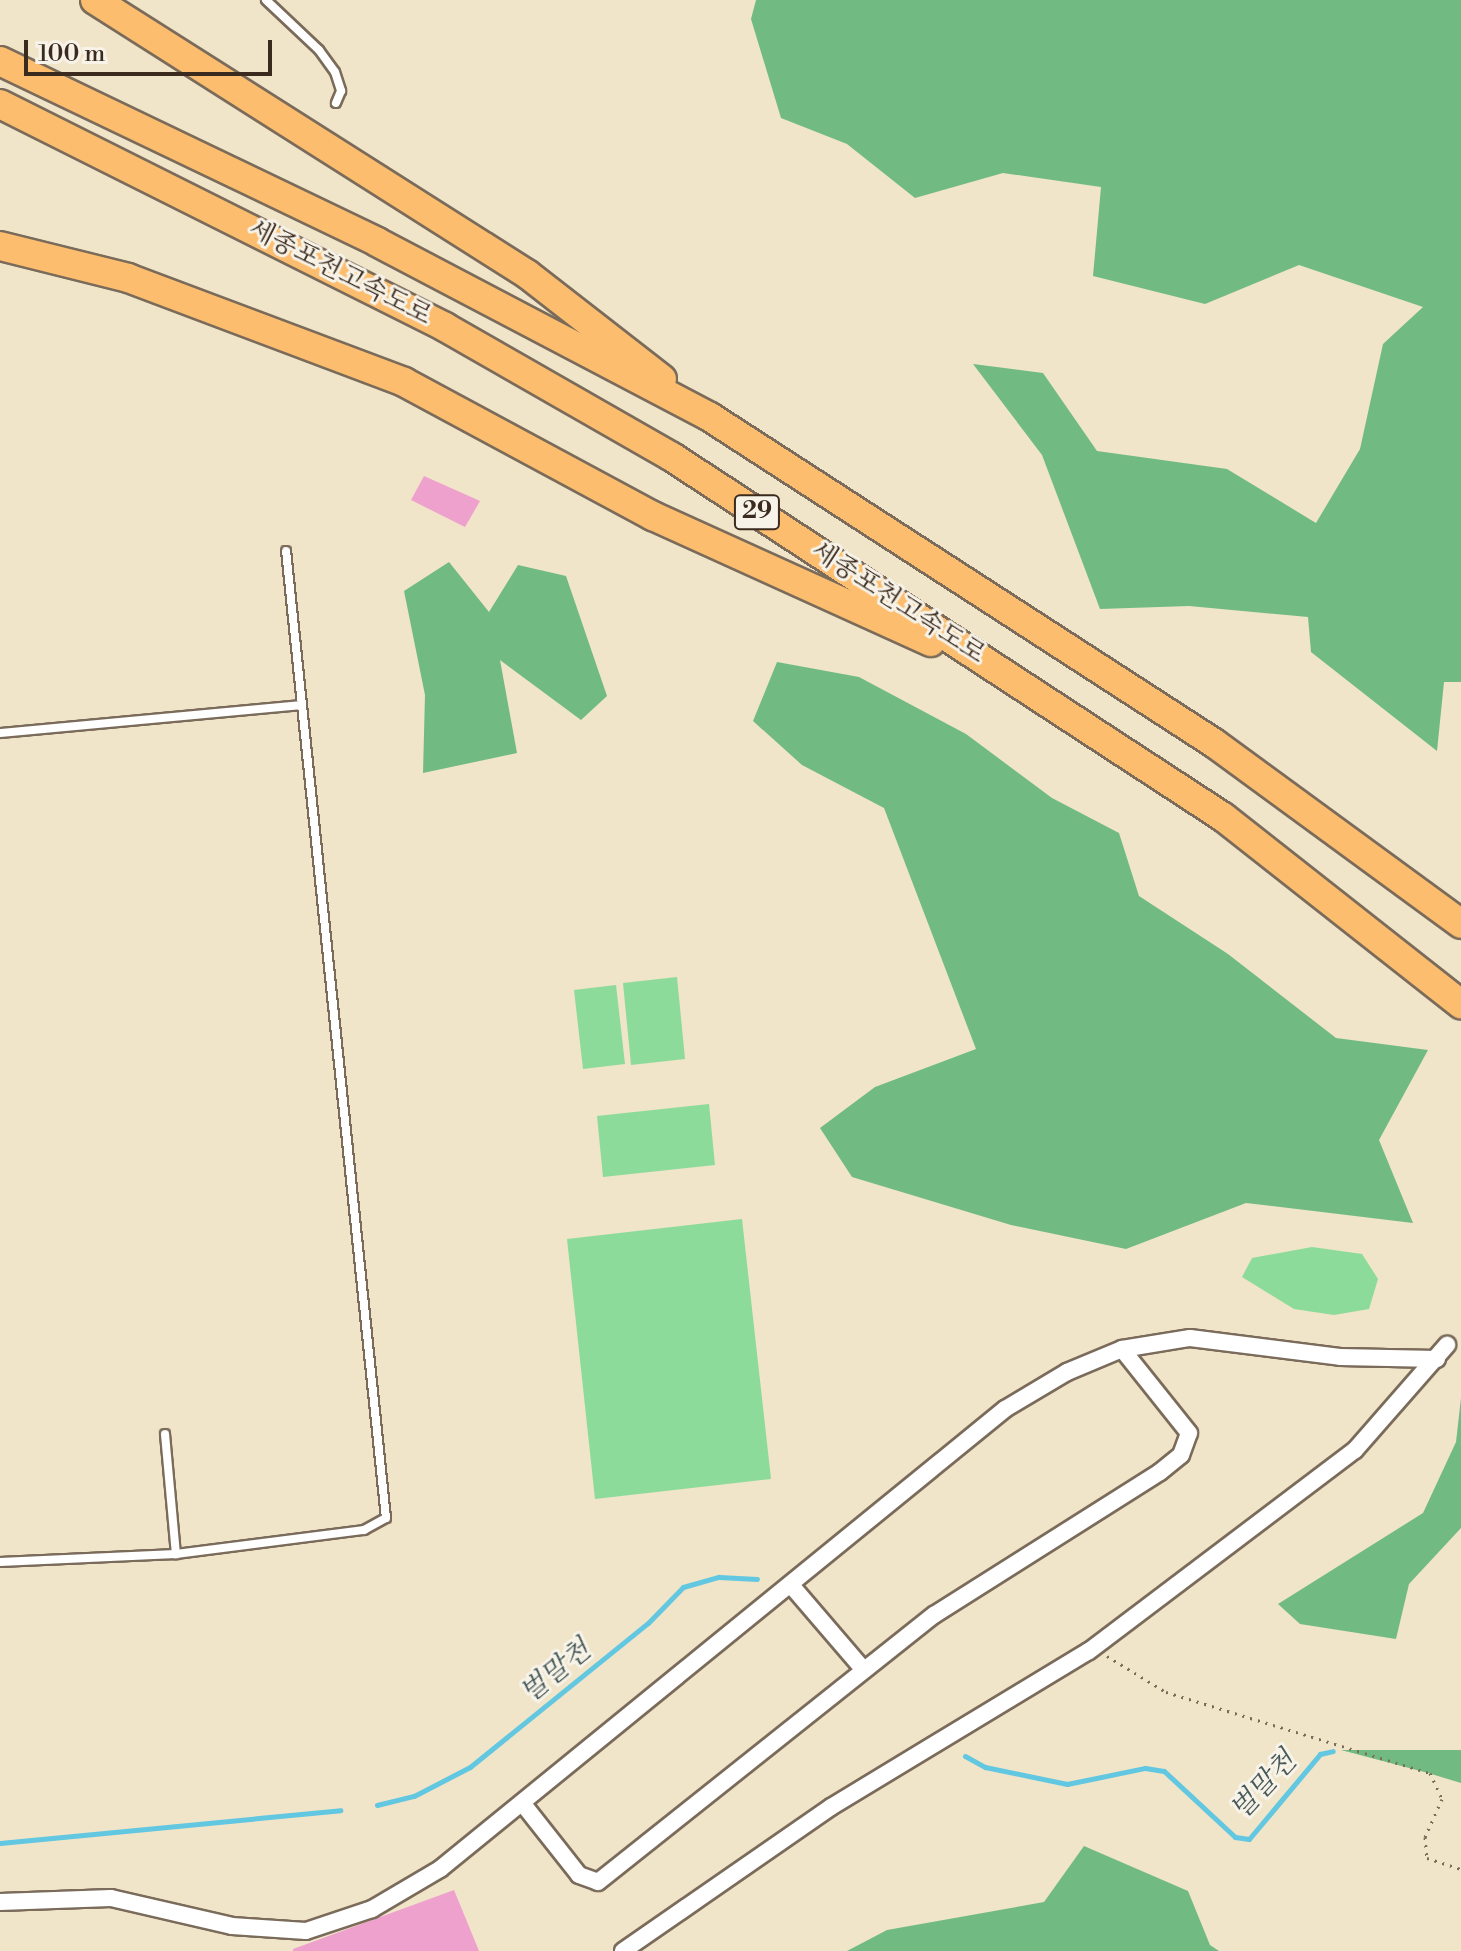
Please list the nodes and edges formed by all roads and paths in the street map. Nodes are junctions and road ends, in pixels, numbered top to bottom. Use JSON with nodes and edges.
{"nodes":[{"id":1,"x":95,"y":0,"type":"edge"},
{"id":2,"x":266,"y":0,"type":"edge"},
{"id":3,"x":0,"y":61,"type":"edge"},
{"id":4,"x":336,"y":103,"type":"dead end"},
{"id":5,"x":0,"y":104,"type":"edge"},
{"id":6,"x":0,"y":246,"type":"edge"},
{"id":7,"x":710,"y":417,"type":"junction"},
{"id":8,"x":286,"y":551,"type":"dead end"},
{"id":9,"x":1035,"y":691,"type":"junction"},
{"id":10,"x":301,"y":705,"type":"junction"},
{"id":11,"x":0,"y":733,"type":"edge"},
{"id":12,"x":1461,"y":924,"type":"edge"},
{"id":13,"x":1461,"y":1004,"type":"edge"},
{"id":14,"x":1447,"y":1345,"type":"dead end"},
{"id":15,"x":1122,"y":1349,"type":"junction"},
{"id":16,"x":1437,"y":1359,"type":"junction"},
{"id":17,"x":165,"y":1434,"type":"dead end"},
{"id":18,"x":176,"y":1554,"type":"junction"},
{"id":19,"x":0,"y":1562,"type":"edge"},
{"id":20,"x":791,"y":1585,"type":"junction"},
{"id":21,"x":1089,"y":1651,"type":"junction"},
{"id":22,"x":863,"y":1669,"type":"junction"},
{"id":23,"x":523,"y":1804,"type":"junction"},
{"id":24,"x":1461,"y":1869,"type":"edge"},
{"id":25,"x":0,"y":1902,"type":"edge"},
{"id":26,"x":623,"y":1951,"type":"edge"}],
"edges":[{"from":1,"to":7,"type":"highway"},
{"from":2,"to":4,"type":"lane"},
{"from":3,"to":7,"type":"highway","name":"세종포천고속도로","number":"29"},
{"from":5,"to":9,"type":"highway","name":"세종포천고속도로","number":"29"},
{"from":6,"to":9,"type":"highway"},
{"from":7,"to":12,"type":"highway","name":"세종포천고속도로","number":"29"},
{"from":8,"to":10,"type":"lane"},
{"from":9,"to":13,"type":"highway","name":"세종포천고속도로","number":"29"},
{"from":10,"to":11,"type":"lane"},
{"from":10,"to":18,"type":"lane"},
{"from":14,"to":16,"type":"street"},
{"from":15,"to":16,"type":"street"},
{"from":15,"to":20,"type":"street"},
{"from":15,"to":22,"type":"street"},
{"from":16,"to":21,"type":"street"},
{"from":17,"to":18,"type":"lane"},
{"from":18,"to":19,"type":"lane"},
{"from":20,"to":22,"type":"street"},
{"from":20,"to":23,"type":"street"},
{"from":21,"to":24,"type":"path"},
{"from":21,"to":26,"type":"street"},
{"from":22,"to":23,"type":"street"},
{"from":23,"to":25,"type":"street"}]}
